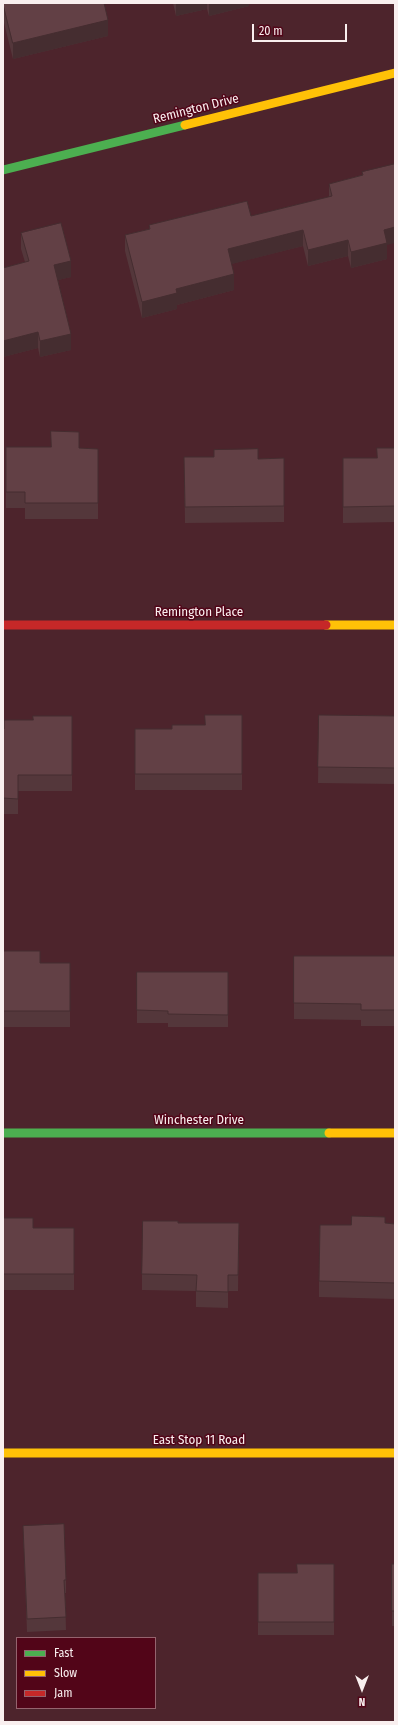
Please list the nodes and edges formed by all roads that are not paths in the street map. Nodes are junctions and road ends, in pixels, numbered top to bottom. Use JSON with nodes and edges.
{"nodes":[{"id":1,"x":395,"y":73,"type":"edge"},
{"id":2,"x":3,"y":170,"type":"edge"},
{"id":3,"x":3,"y":624,"type":"edge"},
{"id":4,"x":395,"y":625,"type":"edge"},
{"id":5,"x":3,"y":1133,"type":"edge"},
{"id":6,"x":395,"y":1133,"type":"edge"},
{"id":7,"x":3,"y":1452,"type":"edge"},
{"id":8,"x":395,"y":1453,"type":"edge"}],
"edges":[{"from":1,"to":2,"type":"street","name":"Remington Drive"},
{"from":3,"to":4,"type":"street","name":"Remington Place"},
{"from":5,"to":6,"type":"street","name":"Winchester Drive"},
{"from":7,"to":8,"type":"street","name":"East Stop 11 Road"}]}
